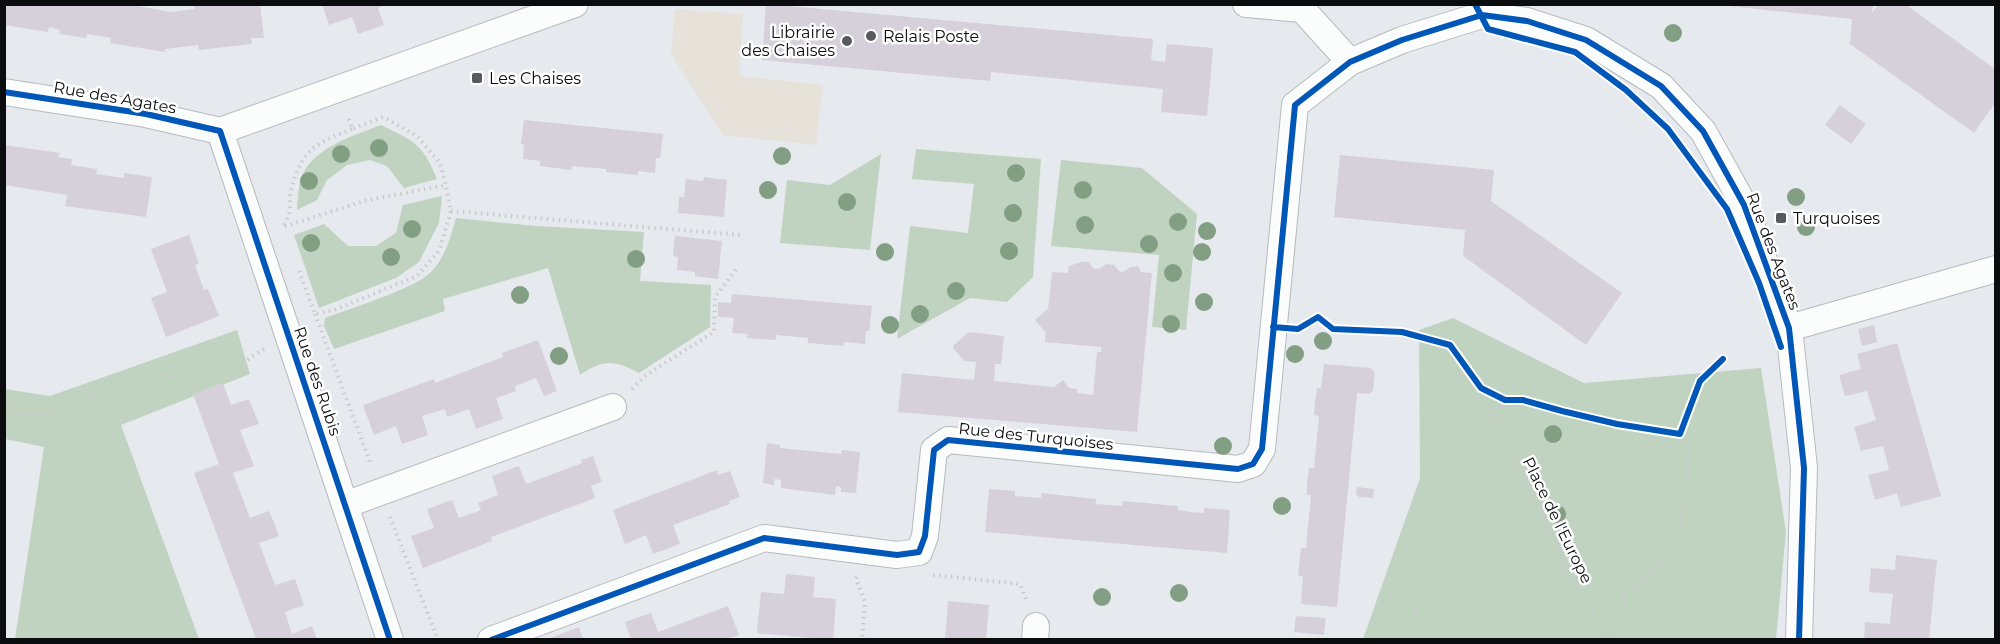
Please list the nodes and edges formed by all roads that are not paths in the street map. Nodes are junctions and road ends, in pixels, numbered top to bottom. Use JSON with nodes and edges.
{"nodes":[{"id":1,"x":575,"y":4,"type":"edge"},
{"id":2,"x":1246,"y":4,"type":"edge"},
{"id":3,"x":1303,"y":7,"type":"edge"},
{"id":4,"x":1489,"y":10,"type":"edge"},
{"id":5,"x":1350,"y":62,"type":"junction"},
{"id":6,"x":4,"y":92,"type":"edge"},
{"id":7,"x":1295,"y":105,"type":"joint"},
{"id":8,"x":220,"y":131,"type":"junction"},
{"id":9,"x":1995,"y":269,"type":"edge"},
{"id":10,"x":1789,"y":328,"type":"junction"},
{"id":11,"x":613,"y":407,"type":"road end"},
{"id":12,"x":345,"y":505,"type":"junction"},
{"id":13,"x":390,"y":639,"type":"edge"},
{"id":14,"x":491,"y":639,"type":"edge"},
{"id":15,"x":1799,"y":639,"type":"edge"}],
"edges":[{"from":1,"to":8,"type":"street"},
{"from":2,"to":3,"type":"street"},
{"from":3,"to":5,"type":"street"},
{"from":4,"to":5,"type":"street","name":"Rue des Agates"},
{"from":4,"to":10,"type":"street","name":"Rue des Agates"},
{"from":5,"to":7,"type":"street","name":"Rue des Agates"},
{"from":6,"to":8,"type":"street","name":"Rue des Agates"},
{"from":7,"to":14,"type":"street","name":"Rue des Turquoises"},
{"from":8,"to":12,"type":"street","name":"Rue des Rubis"},
{"from":9,"to":10,"type":"street"},
{"from":10,"to":15,"type":"street","name":"Rue des Agates"},
{"from":11,"to":12,"type":"street"},
{"from":12,"to":13,"type":"street","name":"Rue des Rubis"}]}
